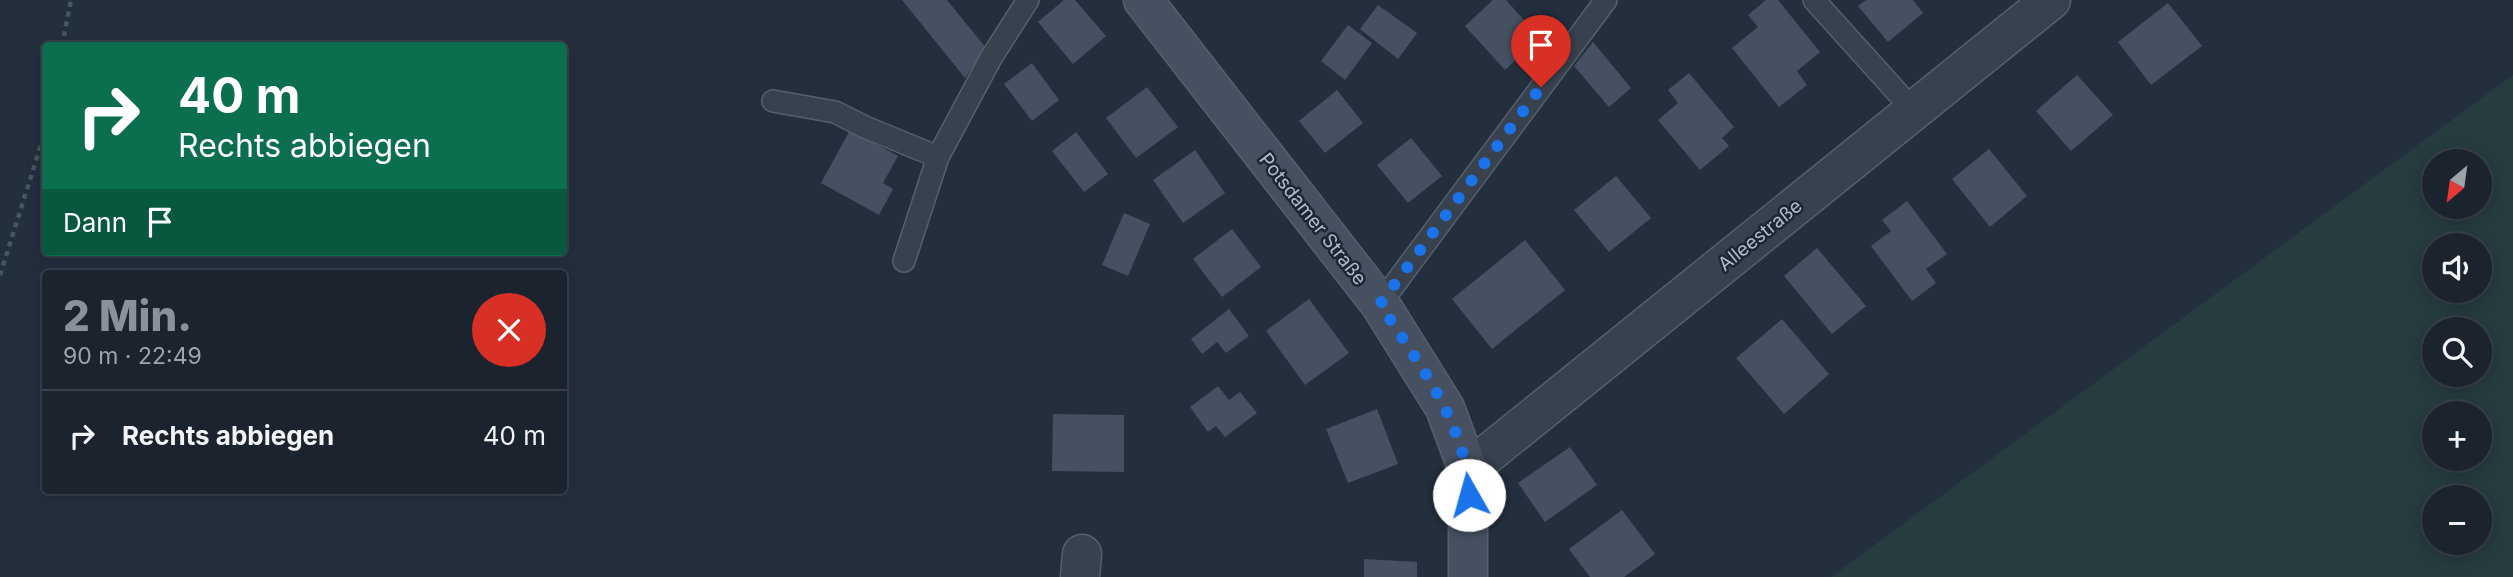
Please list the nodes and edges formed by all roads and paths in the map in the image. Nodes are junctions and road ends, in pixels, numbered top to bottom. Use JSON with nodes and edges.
{"nodes":[{"id":1,"x":71,"y":0,"type":"edge"},
{"id":2,"x":1028,"y":0,"type":"edge"},
{"id":3,"x":1143,"y":0,"type":"edge"},
{"id":4,"x":1606,"y":0,"type":"edge"},
{"id":5,"x":1814,"y":0,"type":"edge"},
{"id":6,"x":2051,"y":0,"type":"edge"},
{"id":7,"x":63,"y":42,"type":"edge"},
{"id":8,"x":774,"y":101,"type":"dead end"},
{"id":9,"x":1914,"y":111,"type":"junction"},
{"id":10,"x":42,"y":142,"type":"edge"},
{"id":11,"x":938,"y":157,"type":"junction"},
{"id":12,"x":904,"y":261,"type":"dead end"},
{"id":13,"x":0,"y":275,"type":"edge"},
{"id":14,"x":1380,"y":304,"type":"junction"},
{"id":15,"x":1468,"y":470,"type":"junction"},
{"id":16,"x":1468,"y":577,"type":"edge"}],
"edges":[{"from":1,"to":7,"type":"path"},
{"from":2,"to":11,"type":"lane"},
{"from":3,"to":14,"type":"main road","name":"Potsdamer Straße"},
{"from":4,"to":14,"type":"lane"},
{"from":5,"to":9,"type":"lane"},
{"from":6,"to":9,"type":"street","name":"Alleestraße"},
{"from":8,"to":11,"type":"lane"},
{"from":9,"to":15,"type":"street","name":"Alleestraße"},
{"from":10,"to":13,"type":"path"},
{"from":11,"to":12,"type":"lane"},
{"from":14,"to":15,"type":"main road","name":"Potsdamer Straße"},
{"from":15,"to":16,"type":"main road","name":"Potsdamer Straße"}]}
